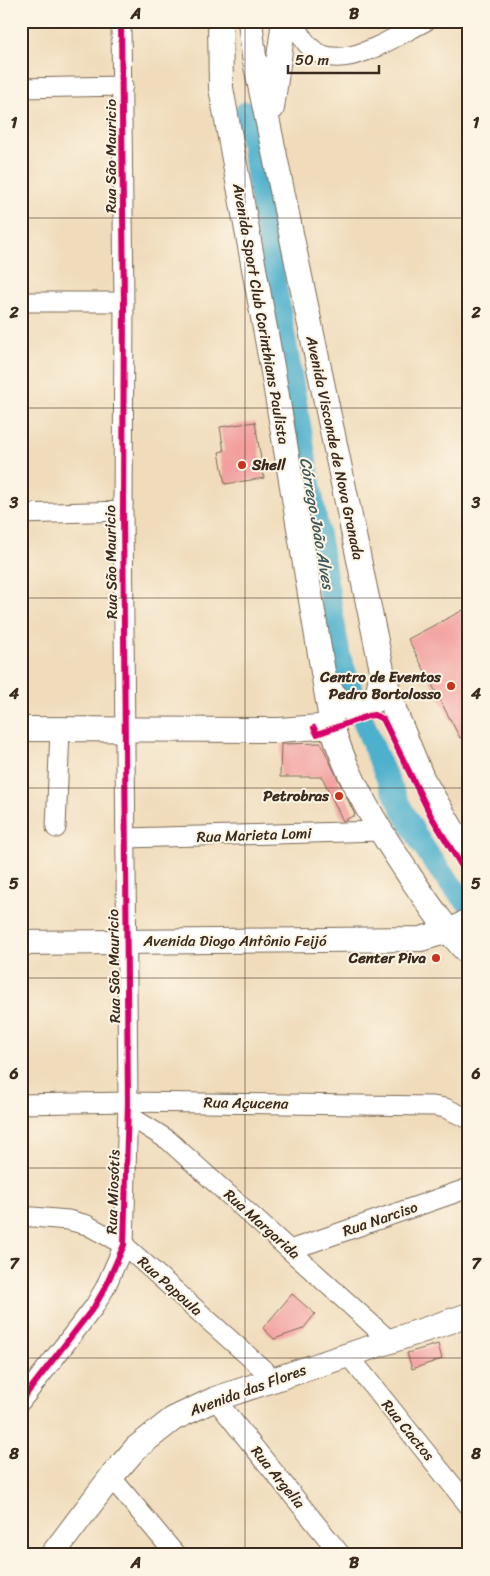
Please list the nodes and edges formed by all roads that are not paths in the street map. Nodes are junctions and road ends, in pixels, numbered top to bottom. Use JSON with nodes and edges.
{"nodes":[{"id":1,"x":122,"y":21,"type":"edge"},
{"id":2,"x":203,"y":21,"type":"edge"},
{"id":3,"x":220,"y":21,"type":"edge"},
{"id":4,"x":250,"y":21,"type":"edge"},
{"id":5,"x":284,"y":21,"type":"edge"},
{"id":6,"x":295,"y":21,"type":"edge"},
{"id":7,"x":426,"y":21,"type":"edge"},
{"id":8,"x":123,"y":86,"type":"junction"},
{"id":9,"x":21,"y":88,"type":"edge"},
{"id":10,"x":220,"y":88,"type":"junction"},
{"id":11,"x":269,"y":127,"type":"junction"},
{"id":12,"x":21,"y":302,"type":"edge"},
{"id":13,"x":124,"y":302,"type":"junction"},
{"id":14,"x":123,"y":511,"type":"junction"},
{"id":15,"x":21,"y":514,"type":"edge"},
{"id":16,"x":381,"y":677,"type":"junction"},
{"id":17,"x":329,"y":690,"type":"junction"},
{"id":18,"x":21,"y":718,"type":"edge"},
{"id":19,"x":332,"y":726,"type":"junction"},
{"id":20,"x":21,"y":729,"type":"edge"},
{"id":21,"x":125,"y":729,"type":"junction"},
{"id":22,"x":60,"y":730,"type":"junction"},
{"id":23,"x":56,"y":828,"type":"dead end"},
{"id":24,"x":381,"y":832,"type":"junction"},
{"id":25,"x":126,"y":838,"type":"junction"},
{"id":26,"x":469,"y":858,"type":"edge"},
{"id":27,"x":457,"y":927,"type":"edge"},
{"id":28,"x":126,"y":942,"type":"junction"},
{"id":29,"x":21,"y":944,"type":"edge"},
{"id":30,"x":469,"y":954,"type":"edge"},
{"id":31,"x":21,"y":1104,"type":"edge"},
{"id":32,"x":128,"y":1108,"type":"junction"},
{"id":33,"x":469,"y":1119,"type":"edge"},
{"id":34,"x":469,"y":1188,"type":"edge"},
{"id":35,"x":21,"y":1216,"type":"edge"},
{"id":36,"x":124,"y":1245,"type":"junction"},
{"id":37,"x":290,"y":1250,"type":"junction"},
{"id":38,"x":469,"y":1315,"type":"edge"},
{"id":39,"x":390,"y":1341,"type":"junction"},
{"id":40,"x":348,"y":1355,"type":"junction"},
{"id":41,"x":274,"y":1379,"type":"junction"},
{"id":42,"x":215,"y":1399,"type":"junction"},
{"id":43,"x":21,"y":1401,"type":"edge"},
{"id":44,"x":111,"y":1477,"type":"junction"},
{"id":45,"x":469,"y":1506,"type":"edge"},
{"id":46,"x":52,"y":1555,"type":"edge"},
{"id":47,"x":176,"y":1555,"type":"edge"},
{"id":48,"x":341,"y":1555,"type":"edge"}],
"edges":[{"from":1,"to":8,"type":"street","name":"Rua São Mauricio"},
{"from":2,"to":10,"type":"main road"},
{"from":3,"to":10,"type":"main road","name":"Avenida Sport Club Corinthians Paulista"},
{"from":4,"to":11,"type":"main road","name":"Avenida Visconde de Nova Granada"},
{"from":5,"to":11,"type":"main road"},
{"from":6,"to":7,"type":"street"},
{"from":8,"to":9,"type":"street"},
{"from":8,"to":13,"type":"street","name":"Rua São Mauricio"},
{"from":10,"to":17,"type":"main road","name":"Avenida Sport Club Corinthians Paulista"},
{"from":11,"to":16,"type":"main road","name":"Avenida Visconde de Nova Granada"},
{"from":12,"to":13,"type":"street"},
{"from":13,"to":14,"type":"street","name":"Rua São Mauricio"},
{"from":14,"to":15,"type":"street"},
{"from":14,"to":21,"type":"street","name":"Rua São Mauricio"},
{"from":16,"to":17,"type":"main road"},
{"from":16,"to":26,"type":"main road","name":"Avenida Visconde de Nova Granada"},
{"from":17,"to":19,"type":"main road","name":"Avenida Sport Club Corinthians Paulista"},
{"from":18,"to":20,"type":"street"},
{"from":19,"to":21,"type":"main road"},
{"from":19,"to":24,"type":"main road","name":"Avenida Sport Club Corinthians Paulista"},
{"from":20,"to":22,"type":"main road"},
{"from":21,"to":22,"type":"main road"},
{"from":21,"to":25,"type":"street","name":"Rua São Mauricio"},
{"from":22,"to":23,"type":"street"},
{"from":24,"to":25,"type":"street","name":"Rua Marieta Lomi"},
{"from":24,"to":27,"type":"main road","name":"Avenida Sport Club Corinthians Paulista"},
{"from":25,"to":28,"type":"street","name":"Rua São Mauricio"},
{"from":27,"to":28,"type":"main road","name":"Avenida Diogo Antônio Feijó"},
{"from":27,"to":30,"type":"main road","name":"Avenida Sport Club Corinthians Paulista"},
{"from":28,"to":29,"type":"main road","name":"Avenida Diogo Antônio Feijó"},
{"from":28,"to":32,"type":"street","name":"Rua São Mauricio"},
{"from":31,"to":32,"type":"street","name":"Rua Açucena"},
{"from":32,"to":33,"type":"street","name":"Rua Açucena"},
{"from":32,"to":36,"type":"street","name":"Rua Miosótis"},
{"from":32,"to":37,"type":"street","name":"Rua Margarida"},
{"from":34,"to":37,"type":"street","name":"Rua Narciso"},
{"from":35,"to":36,"type":"street","name":"Rua Papoula"},
{"from":36,"to":41,"type":"street","name":"Rua Papoula"},
{"from":36,"to":43,"type":"street","name":"Rua Miosótis"},
{"from":37,"to":39,"type":"street","name":"Rua Margarida"},
{"from":38,"to":39,"type":"main road","name":"Avenida das Flores"},
{"from":39,"to":40,"type":"main road","name":"Avenida das Flores"},
{"from":40,"to":41,"type":"main road","name":"Avenida das Flores"},
{"from":40,"to":45,"type":"street","name":"Rua Cactos"},
{"from":41,"to":42,"type":"main road","name":"Avenida das Flores"},
{"from":42,"to":44,"type":"main road","name":"Avenida das Flores"},
{"from":42,"to":48,"type":"street","name":"Rua Argelia"},
{"from":44,"to":46,"type":"main road","name":"Avenida das Flores"},
{"from":44,"to":47,"type":"street"}]}
